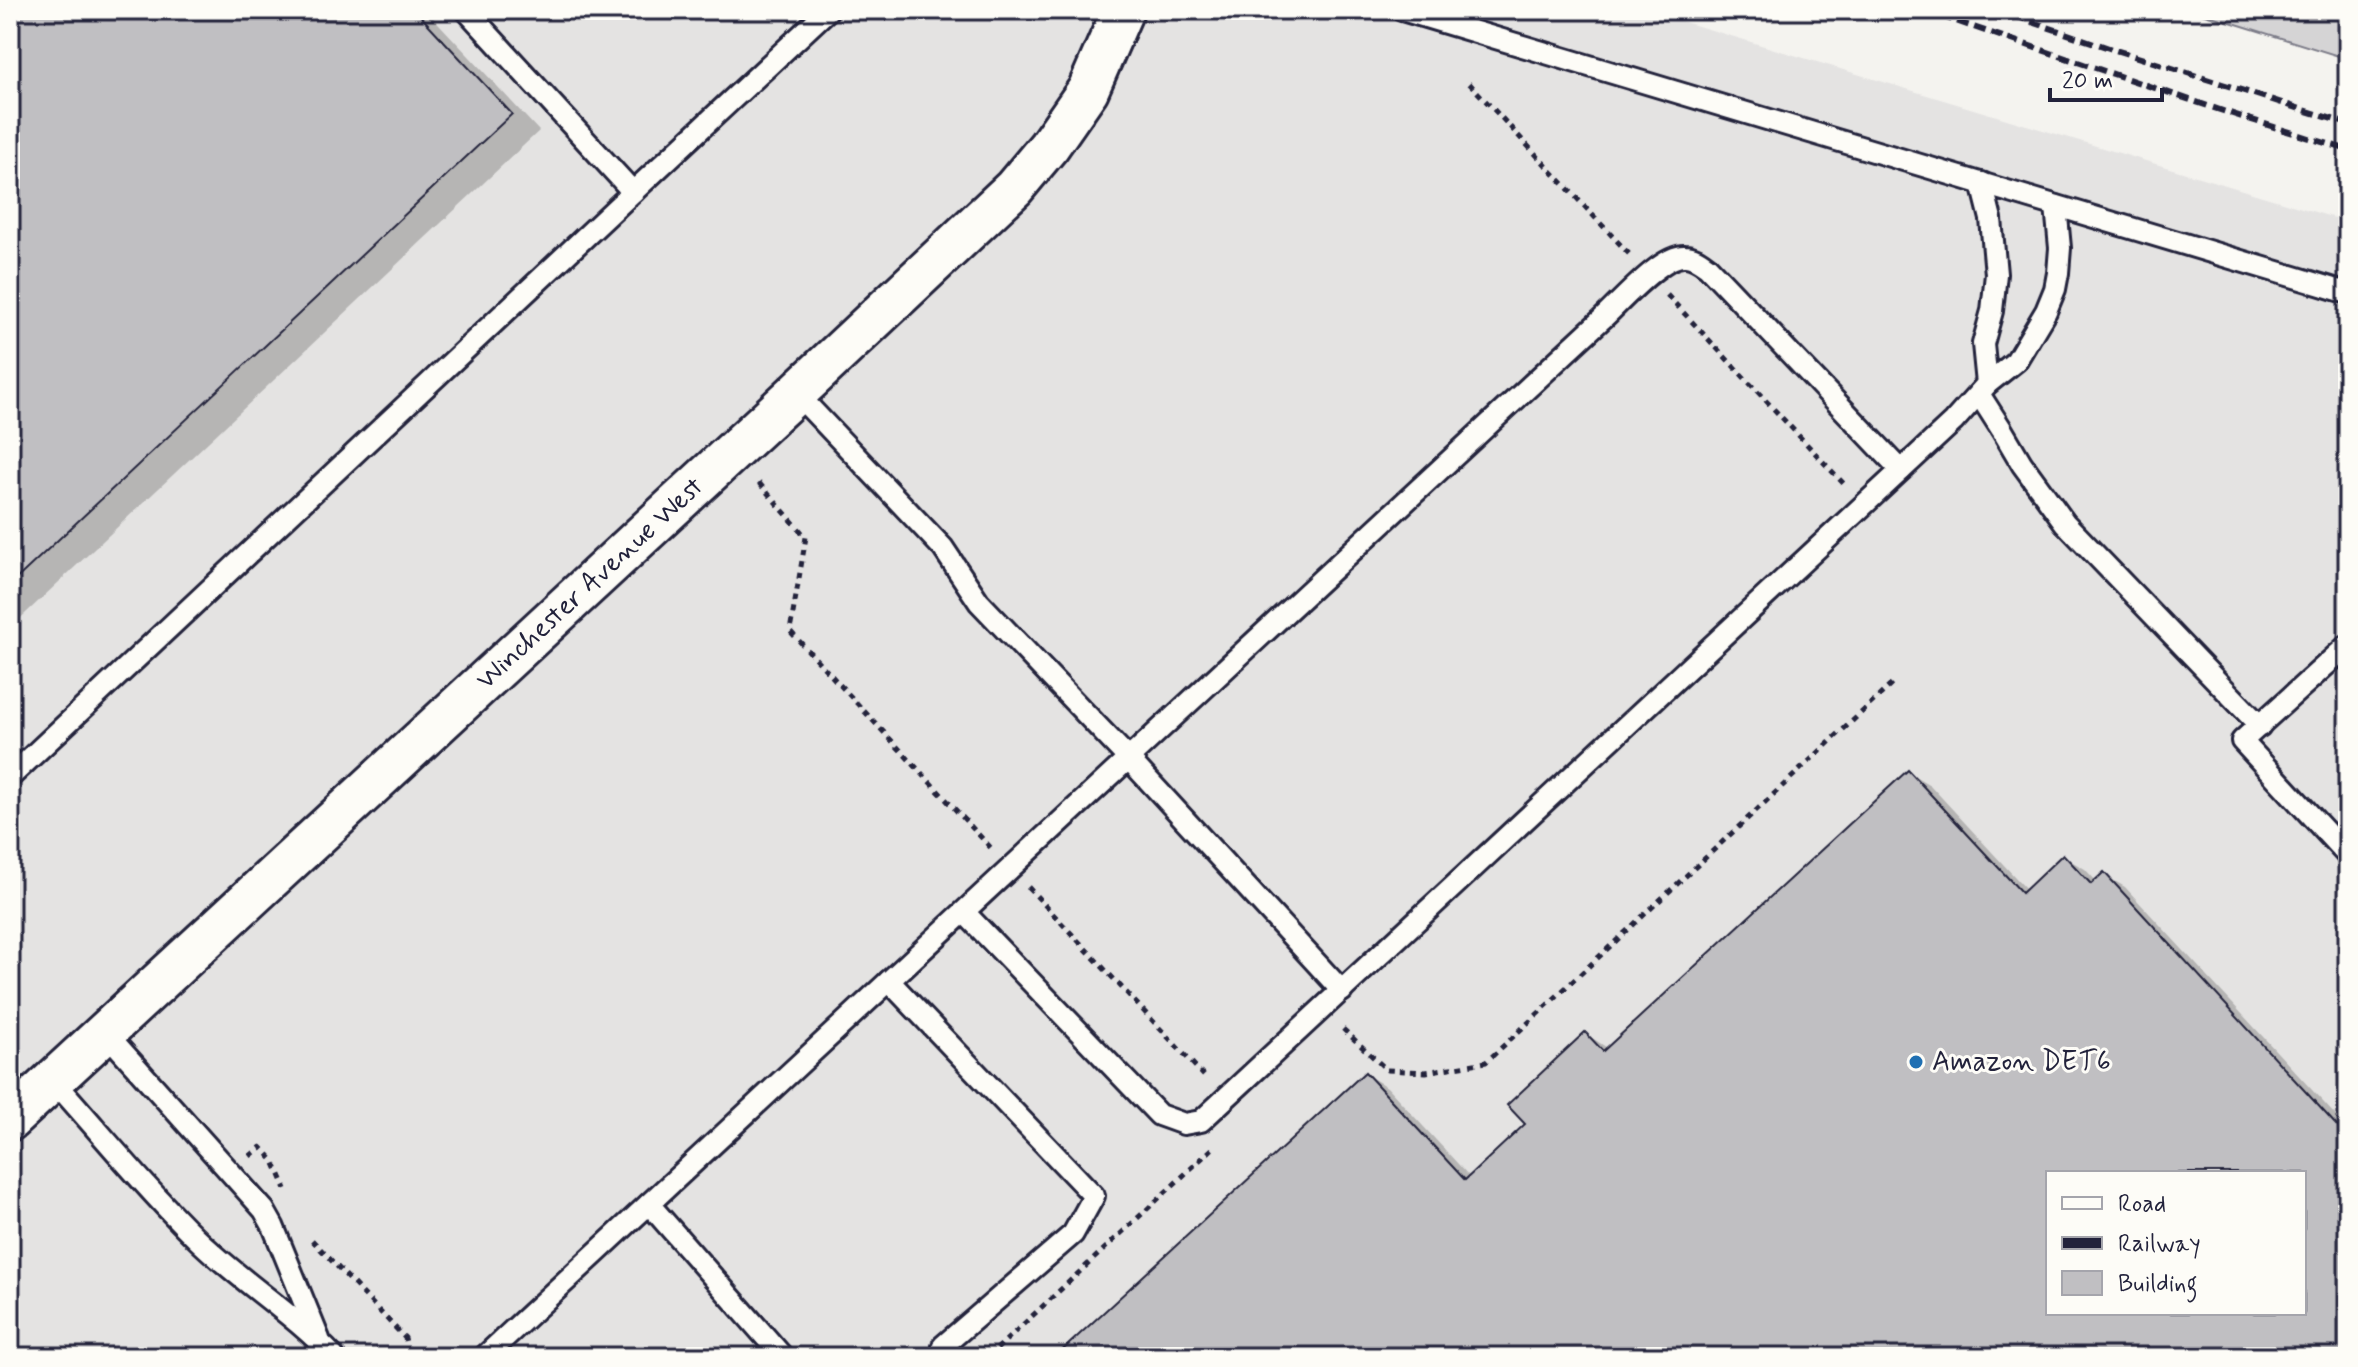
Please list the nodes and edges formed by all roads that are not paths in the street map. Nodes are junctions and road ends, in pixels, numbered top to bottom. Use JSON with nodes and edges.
{"nodes":[{"id":1,"x":466,"y":10,"type":"edge"},
{"id":2,"x":828,"y":10,"type":"edge"},
{"id":3,"x":1123,"y":10,"type":"edge"},
{"id":4,"x":1402,"y":10,"type":"edge"},
{"id":5,"x":1982,"y":183,"type":"junction"},
{"id":6,"x":633,"y":192,"type":"junction"},
{"id":7,"x":2056,"y":206,"type":"junction"},
{"id":8,"x":2348,"y":293,"type":"edge"},
{"id":9,"x":1983,"y":389,"type":"junction"},
{"id":10,"x":796,"y":393,"type":"junction"},
{"id":11,"x":1901,"y":470,"type":"junction"},
{"id":12,"x":2348,"y":645,"type":"edge"},
{"id":13,"x":2260,"y":726,"type":"junction"},
{"id":14,"x":1128,"y":758,"type":"junction"},
{"id":15,"x":10,"y":777,"type":"edge"},
{"id":16,"x":2348,"y":856,"type":"edge"},
{"id":17,"x":964,"y":912,"type":"junction"},
{"id":18,"x":889,"y":981,"type":"junction"},
{"id":19,"x":1342,"y":991,"type":"junction"},
{"id":20,"x":105,"y":1032,"type":"junction"},
{"id":21,"x":53,"y":1080,"type":"junction"},
{"id":22,"x":10,"y":1120,"type":"edge"},
{"id":23,"x":649,"y":1204,"type":"junction"},
{"id":24,"x":943,"y":1346,"type":"dead end"},
{"id":25,"x":328,"y":1350,"type":"edge"},
{"id":26,"x":484,"y":1357,"type":"edge"},
{"id":27,"x":783,"y":1357,"type":"edge"}],
"edges":[{"from":1,"to":6,"type":"lane"},
{"from":2,"to":6,"type":"lane"},
{"from":3,"to":10,"type":"street","name":"Winchester Avenue West"},
{"from":4,"to":5,"type":"lane"},
{"from":5,"to":7,"type":"lane"},
{"from":5,"to":9,"type":"lane"},
{"from":6,"to":15,"type":"lane"},
{"from":7,"to":8,"type":"lane"},
{"from":7,"to":9,"type":"lane"},
{"from":9,"to":11,"type":"lane"},
{"from":9,"to":13,"type":"lane"},
{"from":10,"to":14,"type":"lane"},
{"from":10,"to":20,"type":"street","name":"Winchester Avenue West"},
{"from":11,"to":14,"type":"lane"},
{"from":11,"to":19,"type":"lane"},
{"from":12,"to":13,"type":"lane"},
{"from":13,"to":16,"type":"lane"},
{"from":14,"to":17,"type":"lane"},
{"from":14,"to":19,"type":"lane"},
{"from":17,"to":18,"type":"lane"},
{"from":17,"to":19,"type":"lane"},
{"from":18,"to":23,"type":"lane"},
{"from":18,"to":24,"type":"lane"},
{"from":20,"to":21,"type":"street","name":"Winchester Avenue West"},
{"from":20,"to":25,"type":"lane"},
{"from":21,"to":22,"type":"street","name":"Winchester Avenue West"},
{"from":21,"to":25,"type":"lane"},
{"from":23,"to":26,"type":"lane"},
{"from":23,"to":27,"type":"lane"}]}
